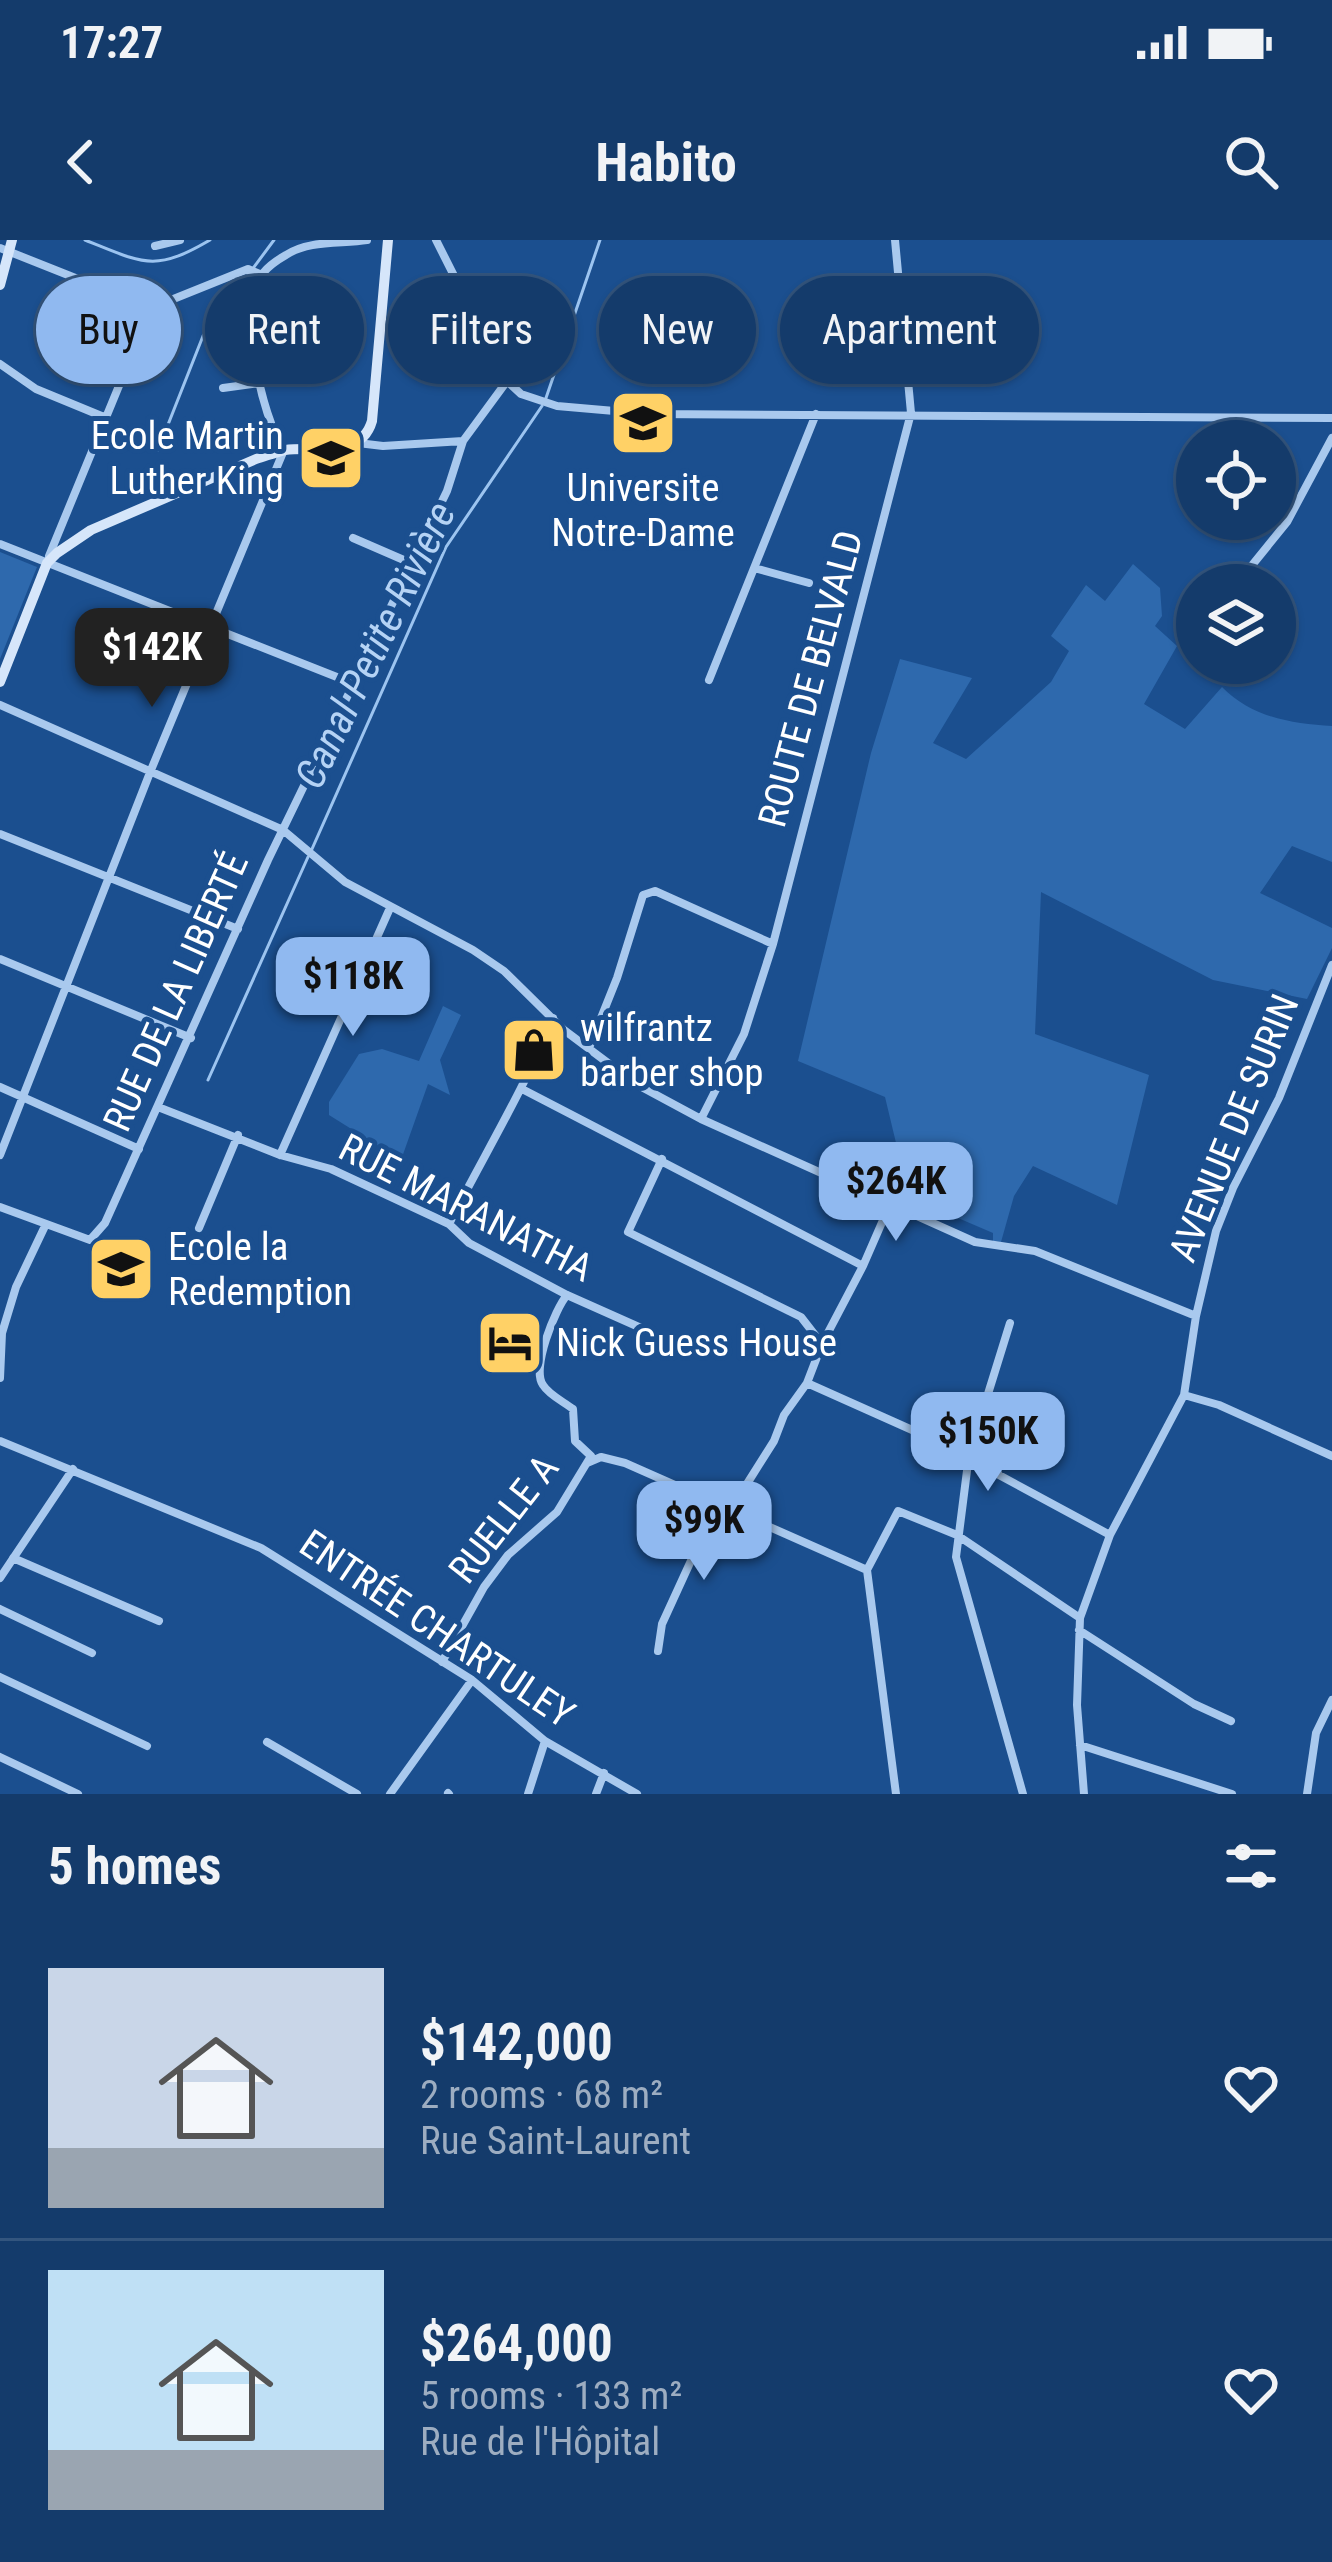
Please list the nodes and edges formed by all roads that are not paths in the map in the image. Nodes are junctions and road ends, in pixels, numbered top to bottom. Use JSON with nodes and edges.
{"nodes":[{"id":1,"x":180,"y":240,"type":"edge"},
{"id":2,"x":367,"y":240,"type":"edge"},
{"id":3,"x":388,"y":240,"type":"edge"},
{"id":4,"x":436,"y":240,"type":"edge"},
{"id":5,"x":895,"y":240,"type":"edge"},
{"id":6,"x":155,"y":246,"type":"dead end"},
{"id":7,"x":8,"y":247,"type":"edge"},
{"id":8,"x":262,"y":274,"type":"joint"},
{"id":9,"x":76,"y":276,"type":"edge"},
{"id":10,"x":454,"y":276,"type":"edge"},
{"id":11,"x":0,"y":285,"type":"edge"},
{"id":12,"x":181,"y":296,"type":"edge"},
{"id":13,"x":0,"y":364,"type":"edge"},
{"id":14,"x":118,"y":384,"type":"edge"},
{"id":15,"x":253,"y":384,"type":"edge"},
{"id":16,"x":260,"y":384,"type":"edge"},
{"id":17,"x":505,"y":384,"type":"edge"},
{"id":18,"x":512,"y":384,"type":"edge"},
{"id":19,"x":223,"y":388,"type":"dead end"},
{"id":20,"x":911,"y":413,"type":"junction"},
{"id":21,"x":816,"y":415,"type":"junction"},
{"id":22,"x":104,"y":417,"type":"junction"},
{"id":23,"x":1332,"y":418,"type":"edge"},
{"id":24,"x":1332,"y":438,"type":"edge"},
{"id":25,"x":463,"y":441,"type":"junction"},
{"id":26,"x":358,"y":443,"type":"junction"},
{"id":27,"x":284,"y":450,"type":"junction"},
{"id":28,"x":353,"y":538,"type":"dead end"},
{"id":29,"x":0,"y":544,"type":"edge"},
{"id":30,"x":47,"y":563,"type":"junction"},
{"id":31,"x":413,"y":564,"type":"junction"},
{"id":32,"x":1253,"y":564,"type":"edge"},
{"id":33,"x":754,"y":568,"type":"junction"},
{"id":34,"x":809,"y":583,"type":"dead end"},
{"id":35,"x":210,"y":626,"type":"junction"},
{"id":36,"x":710,"y":680,"type":"dead end"},
{"id":37,"x":0,"y":682,"type":"edge"},
{"id":38,"x":352,"y":683,"type":"junction"},
{"id":39,"x":0,"y":705,"type":"edge"},
{"id":40,"x":151,"y":770,"type":"junction"},
{"id":41,"x":283,"y":830,"type":"junction"},
{"id":42,"x":0,"y":834,"type":"edge"},
{"id":43,"x":110,"y":878,"type":"junction"},
{"id":44,"x":390,"y":908,"type":"junction"},
{"id":45,"x":238,"y":929,"type":"junction"},
{"id":46,"x":773,"y":944,"type":"junction"},
{"id":47,"x":0,"y":959,"type":"edge"},
{"id":48,"x":1332,"y":965,"type":"edge"},
{"id":49,"x":65,"y":986,"type":"junction"},
{"id":50,"x":553,"y":1018,"type":"junction"},
{"id":51,"x":190,"y":1038,"type":"junction"},
{"id":52,"x":589,"y":1048,"type":"junction"},
{"id":53,"x":0,"y":1088,"type":"edge"},
{"id":54,"x":522,"y":1089,"type":"junction"},
{"id":55,"x":23,"y":1098,"type":"junction"},
{"id":56,"x":158,"y":1107,"type":"junction"},
{"id":57,"x":701,"y":1119,"type":"junction"},
{"id":58,"x":238,"y":1135,"type":"junction"},
{"id":59,"x":139,"y":1149,"type":"junction"},
{"id":60,"x":0,"y":1155,"type":"edge"},
{"id":61,"x":280,"y":1155,"type":"junction"},
{"id":62,"x":662,"y":1159,"type":"junction"},
{"id":63,"x":890,"y":1204,"type":"junction"},
{"id":64,"x":0,"y":1207,"type":"edge"},
{"id":65,"x":449,"y":1224,"type":"junction"},
{"id":66,"x":45,"y":1226,"type":"junction"},
{"id":67,"x":199,"y":1228,"type":"dead end"},
{"id":68,"x":863,"y":1266,"type":"junction"},
{"id":69,"x":567,"y":1295,"type":"junction"},
{"id":70,"x":1196,"y":1316,"type":"junction"},
{"id":71,"x":1010,"y":1323,"type":"dead end"},
{"id":72,"x":676,"y":1344,"type":"dead end"},
{"id":73,"x":822,"y":1344,"type":"junction"},
{"id":74,"x":0,"y":1378,"type":"edge"},
{"id":75,"x":807,"y":1383,"type":"junction"},
{"id":76,"x":1184,"y":1395,"type":"junction"},
{"id":77,"x":0,"y":1441,"type":"edge"},
{"id":78,"x":969,"y":1455,"type":"junction"},
{"id":79,"x":1332,"y":1456,"type":"edge"},
{"id":80,"x":586,"y":1463,"type":"junction"},
{"id":81,"x":73,"y":1469,"type":"junction"},
{"id":82,"x":716,"y":1506,"type":"junction"},
{"id":83,"x":736,"y":1513,"type":"junction"},
{"id":84,"x":957,"y":1535,"type":"junction"},
{"id":85,"x":1110,"y":1535,"type":"junction"},
{"id":86,"x":13,"y":1558,"type":"junction"},
{"id":87,"x":867,"y":1570,"type":"junction"},
{"id":88,"x":0,"y":1578,"type":"edge"},
{"id":89,"x":0,"y":1609,"type":"edge"},
{"id":90,"x":1079,"y":1618,"type":"junction"},
{"id":91,"x":160,"y":1621,"type":"dead end"},
{"id":92,"x":1079,"y":1630,"type":"junction"},
{"id":93,"x":658,"y":1652,"type":"dead end"},
{"id":94,"x":92,"y":1653,"type":"dead end"},
{"id":95,"x":442,"y":1662,"type":"junction"},
{"id":96,"x":0,"y":1677,"type":"edge"},
{"id":97,"x":472,"y":1680,"type":"junction"},
{"id":98,"x":1332,"y":1700,"type":"edge"},
{"id":99,"x":1231,"y":1720,"type":"dead end"},
{"id":100,"x":545,"y":1741,"type":"junction"},
{"id":101,"x":267,"y":1742,"type":"dead end"},
{"id":102,"x":1080,"y":1745,"type":"junction"},
{"id":103,"x":147,"y":1746,"type":"dead end"},
{"id":104,"x":0,"y":1757,"type":"edge"},
{"id":105,"x":604,"y":1773,"type":"junction"},
{"id":106,"x":79,"y":1794,"type":"edge"},
{"id":107,"x":357,"y":1794,"type":"edge"},
{"id":108,"x":390,"y":1794,"type":"edge"},
{"id":109,"x":527,"y":1794,"type":"edge"},
{"id":110,"x":596,"y":1794,"type":"edge"},
{"id":111,"x":637,"y":1794,"type":"edge"},
{"id":112,"x":896,"y":1794,"type":"edge"},
{"id":113,"x":1023,"y":1794,"type":"edge"},
{"id":114,"x":1084,"y":1794,"type":"edge"},
{"id":115,"x":1232,"y":1794,"type":"edge"},
{"id":116,"x":1307,"y":1794,"type":"edge"}],
"edges":[{"from":1,"to":6,"type":"street"},
{"from":2,"to":8,"type":"street"},
{"from":3,"to":26,"type":"street"},
{"from":4,"to":10,"type":"street"},
{"from":5,"to":20,"type":"street","name":"ROUTE DE BELVALD"},
{"from":7,"to":9,"type":"street"},
{"from":7,"to":11,"type":"street"},
{"from":8,"to":12,"type":"street"},
{"from":13,"to":22,"type":"street"},
{"from":14,"to":22,"type":"street"},
{"from":15,"to":19,"type":"street"},
{"from":16,"to":27,"type":"street"},
{"from":17,"to":25,"type":"street","name":"RUE DE LA LIBERTÉ"},
{"from":18,"to":21,"type":"street"},
{"from":20,"to":21,"type":"street"},
{"from":20,"to":23,"type":"street"},
{"from":20,"to":46,"type":"street","name":"ROUTE DE BELVALD"},
{"from":21,"to":33,"type":"street"},
{"from":22,"to":30,"type":"street"},
{"from":24,"to":32,"type":"street"},
{"from":25,"to":26,"type":"street"},
{"from":25,"to":31,"type":"street","name":"RUE DE LA LIBERTÉ"},
{"from":26,"to":27,"type":"street"},
{"from":27,"to":30,"type":"street"},
{"from":27,"to":35,"type":"street"},
{"from":28,"to":31,"type":"street"},
{"from":29,"to":30,"type":"street"},
{"from":30,"to":35,"type":"street"},
{"from":30,"to":37,"type":"street"},
{"from":31,"to":38,"type":"street","name":"RUE DE LA LIBERTÉ"},
{"from":33,"to":34,"type":"street"},
{"from":33,"to":36,"type":"street"},
{"from":35,"to":38,"type":"street"},
{"from":35,"to":40,"type":"street"},
{"from":38,"to":41,"type":"street","name":"RUE DE LA LIBERTÉ"},
{"from":39,"to":40,"type":"street"},
{"from":40,"to":41,"type":"street"},
{"from":40,"to":43,"type":"street"},
{"from":41,"to":44,"type":"street"},
{"from":41,"to":45,"type":"street","name":"RUE DE LA LIBERTÉ"},
{"from":42,"to":43,"type":"street"},
{"from":43,"to":45,"type":"street"},
{"from":43,"to":49,"type":"street"},
{"from":44,"to":50,"type":"street"},
{"from":44,"to":61,"type":"street"},
{"from":45,"to":51,"type":"street","name":"RUE DE LA LIBERTÉ"},
{"from":46,"to":52,"type":"street"},
{"from":46,"to":57,"type":"street","name":"ROUTE DE BELVALD"},
{"from":47,"to":49,"type":"street"},
{"from":48,"to":70,"type":"street","name":"AVENUE DE SURIN"},
{"from":49,"to":51,"type":"street"},
{"from":49,"to":55,"type":"street"},
{"from":50,"to":52,"type":"street"},
{"from":50,"to":54,"type":"street"},
{"from":51,"to":56,"type":"street","name":"RUE DE LA LIBERTÉ"},
{"from":52,"to":57,"type":"street"},
{"from":53,"to":55,"type":"street"},
{"from":54,"to":62,"type":"street"},
{"from":54,"to":65,"type":"street"},
{"from":55,"to":59,"type":"street"},
{"from":55,"to":60,"type":"street"},
{"from":56,"to":58,"type":"street","name":"RUE MARANATHA"},
{"from":56,"to":59,"type":"street","name":"RUE DE LA LIBERTÉ"},
{"from":57,"to":63,"type":"street"},
{"from":58,"to":61,"type":"street","name":"RUE MARANATHA"},
{"from":58,"to":67,"type":"street"},
{"from":59,"to":66,"type":"street","name":"RUE DE LA LIBERTÉ"},
{"from":61,"to":65,"type":"street","name":"RUE MARANATHA"},
{"from":62,"to":68,"type":"street"},
{"from":62,"to":73,"type":"street"},
{"from":63,"to":68,"type":"street"},
{"from":63,"to":70,"type":"street"},
{"from":64,"to":66,"type":"street"},
{"from":65,"to":69,"type":"street","name":"RUE MARANATHA"},
{"from":66,"to":74,"type":"street"},
{"from":68,"to":73,"type":"street"},
{"from":69,"to":72,"type":"street","name":"RUE MARANATHA"},
{"from":69,"to":80,"type":"street","name":"RUELLE A"},
{"from":70,"to":76,"type":"street","name":"AVENUE DE SURIN"},
{"from":71,"to":78,"type":"street"},
{"from":73,"to":75,"type":"street"},
{"from":75,"to":78,"type":"street"},
{"from":75,"to":83,"type":"street"},
{"from":76,"to":79,"type":"street"},
{"from":76,"to":85,"type":"street","name":"AVENUE DE SURIN"},
{"from":77,"to":81,"type":"street","name":"ENTRÉE CHARTULEY"},
{"from":78,"to":84,"type":"street"},
{"from":78,"to":85,"type":"street"},
{"from":80,"to":82,"type":"street"},
{"from":80,"to":95,"type":"street","name":"RUELLE A"},
{"from":81,"to":86,"type":"street"},
{"from":81,"to":95,"type":"street","name":"ENTRÉE CHARTULEY"},
{"from":82,"to":83,"type":"street"},
{"from":82,"to":93,"type":"street"},
{"from":83,"to":87,"type":"street"},
{"from":84,"to":87,"type":"street"},
{"from":84,"to":90,"type":"street"},
{"from":84,"to":113,"type":"street"},
{"from":85,"to":90,"type":"street","name":"AVENUE DE SURIN"},
{"from":86,"to":88,"type":"street"},
{"from":86,"to":91,"type":"street"},
{"from":87,"to":112,"type":"street"},
{"from":89,"to":94,"type":"street"},
{"from":90,"to":92,"type":"street","name":"AVENUE DE SURIN"},
{"from":92,"to":99,"type":"street"},
{"from":92,"to":102,"type":"street","name":"AVENUE DE SURIN"},
{"from":95,"to":97,"type":"street","name":"ENTRÉE CHARTULEY"},
{"from":96,"to":103,"type":"street"},
{"from":97,"to":100,"type":"street","name":"ENTRÉE CHARTULEY"},
{"from":97,"to":108,"type":"street"},
{"from":98,"to":116,"type":"street"},
{"from":100,"to":105,"type":"street","name":"ENTRÉE CHARTULEY"},
{"from":100,"to":109,"type":"street"},
{"from":101,"to":107,"type":"street"},
{"from":102,"to":114,"type":"street","name":"AVENUE DE SURIN"},
{"from":102,"to":115,"type":"street"},
{"from":104,"to":106,"type":"street"},
{"from":105,"to":110,"type":"street"},
{"from":105,"to":111,"type":"street","name":"ENTRÉE CHARTULEY"}]}
